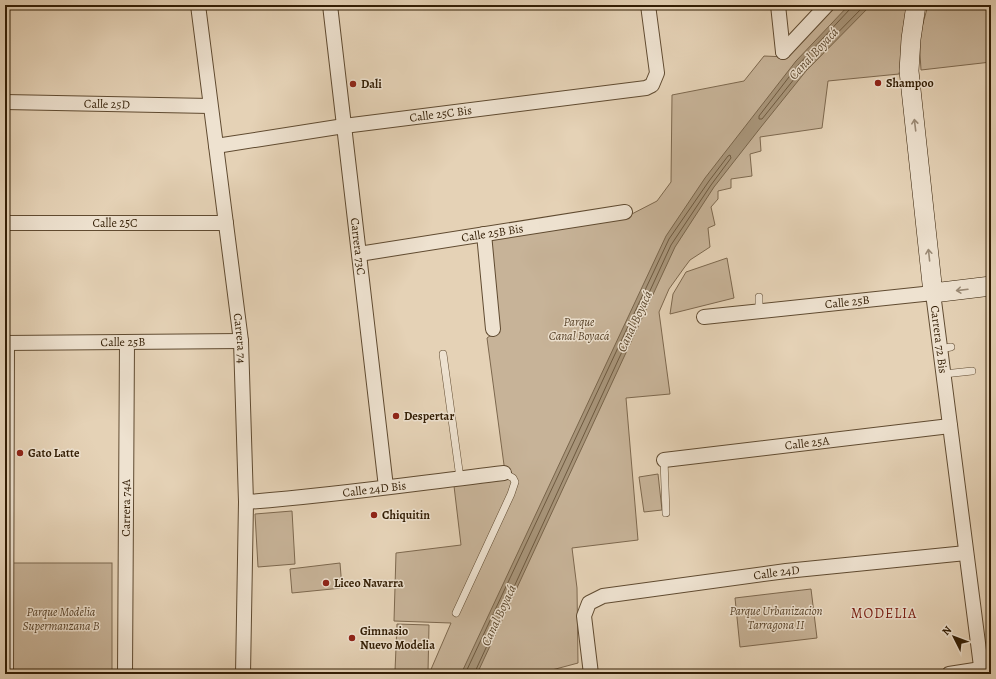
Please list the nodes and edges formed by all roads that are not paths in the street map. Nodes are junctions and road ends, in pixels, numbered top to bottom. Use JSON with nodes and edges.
{"nodes":[{"id":1,"x":198,"y":5,"type":"edge"},
{"id":2,"x":330,"y":5,"type":"edge"},
{"id":3,"x":648,"y":5,"type":"edge"},
{"id":4,"x":778,"y":5,"type":"edge"},
{"id":5,"x":827,"y":5,"type":"edge"},
{"id":6,"x":916,"y":5,"type":"edge"},
{"id":7,"x":5,"y":102,"type":"edge"},
{"id":8,"x":210,"y":106,"type":"junction"},
{"id":9,"x":344,"y":126,"type":"junction"},
{"id":10,"x":216,"y":146,"type":"junction"},
{"id":11,"x":625,"y":212,"type":"dead end"},
{"id":12,"x":5,"y":223,"type":"edge"},
{"id":13,"x":226,"y":223,"type":"junction"},
{"id":14,"x":484,"y":234,"type":"junction"},
{"id":15,"x":359,"y":254,"type":"junction"},
{"id":16,"x":991,"y":286,"type":"edge"},
{"id":17,"x":933,"y":293,"type":"junction"},
{"id":18,"x":704,"y":317,"type":"dead end"},
{"id":19,"x":493,"y":329,"type":"dead end"},
{"id":20,"x":241,"y":341,"type":"junction"},
{"id":21,"x":128,"y":342,"type":"junction"},
{"id":22,"x":6,"y":343,"type":"edge"},
{"id":23,"x":443,"y":354,"type":"dead end"},
{"id":24,"x":972,"y":371,"type":"dead end"},
{"id":25,"x":944,"y":374,"type":"junction"},
{"id":26,"x":950,"y":426,"type":"junction"},
{"id":27,"x":664,"y":460,"type":"joint"},
{"id":28,"x":504,"y":472,"type":"joint"},
{"id":29,"x":460,"y":478,"type":"junction"},
{"id":30,"x":386,"y":487,"type":"junction"},
{"id":31,"x":246,"y":502,"type":"junction"},
{"id":32,"x":666,"y":513,"type":"dead end"},
{"id":33,"x":966,"y":553,"type":"junction"},
{"id":34,"x":456,"y":613,"type":"dead end"},
{"id":35,"x":981,"y":671,"type":"edge"},
{"id":36,"x":6,"y":674,"type":"edge"},
{"id":37,"x":125,"y":674,"type":"edge"},
{"id":38,"x":243,"y":674,"type":"edge"},
{"id":39,"x":591,"y":674,"type":"edge"},
{"id":40,"x":949,"y":674,"type":"edge"}],
"edges":[{"from":1,"to":8,"type":"street","name":"Carrera 74"},
{"from":2,"to":9,"type":"street","name":"Carrera 73C"},
{"from":3,"to":9,"type":"street","name":"Calle 25C Bis"},
{"from":4,"to":5,"type":"street"},
{"from":17,"to":6,"type":"street","name":"Carrera 72 Bis","one_way":true},
{"from":7,"to":8,"type":"street","name":"Calle 25D"},
{"from":8,"to":10,"type":"street","name":"Carrera 74"},
{"from":9,"to":10,"type":"street","name":"Calle 25C Bis"},
{"from":9,"to":15,"type":"street","name":"Carrera 73C"},
{"from":10,"to":13,"type":"street","name":"Carrera 74"},
{"from":11,"to":14,"type":"street","name":"Calle 25B Bis"},
{"from":12,"to":13,"type":"street","name":"Calle 25C"},
{"from":13,"to":20,"type":"street","name":"Carrera 74"},
{"from":14,"to":15,"type":"street","name":"Calle 25B Bis"},
{"from":14,"to":19,"type":"street"},
{"from":15,"to":30,"type":"street","name":"Carrera 73C"},
{"from":16,"to":17,"type":"street","name":"Calle 25B","one_way":true},
{"from":17,"to":18,"type":"street","name":"Calle 25B"},
{"from":17,"to":25,"type":"street","name":"Carrera 72 Bis"},
{"from":20,"to":21,"type":"street","name":"Calle 25B"},
{"from":20,"to":31,"type":"street","name":"Carrera 74"},
{"from":21,"to":22,"type":"street","name":"Calle 25B"},
{"from":21,"to":37,"type":"street","name":"Carrera 74A"},
{"from":22,"to":36,"type":"street"},
{"from":23,"to":29,"type":"lane"},
{"from":24,"to":25,"type":"lane"},
{"from":25,"to":26,"type":"street","name":"Carrera 72 Bis"},
{"from":26,"to":27,"type":"street","name":"Calle 25A"},
{"from":26,"to":33,"type":"street","name":"Carrera 72 Bis"},
{"from":27,"to":32,"type":"lane"},
{"from":28,"to":29,"type":"street","name":"Calle 24D Bis"},
{"from":28,"to":34,"type":"lane"},
{"from":29,"to":30,"type":"street","name":"Calle 24D Bis"},
{"from":30,"to":31,"type":"street","name":"Calle 24D Bis"},
{"from":31,"to":38,"type":"street","name":"Carrera 74"},
{"from":33,"to":35,"type":"street","name":"Carrera 72 Bis"},
{"from":33,"to":39,"type":"street","name":"Calle 24D"},
{"from":35,"to":40,"type":"street"}]}
